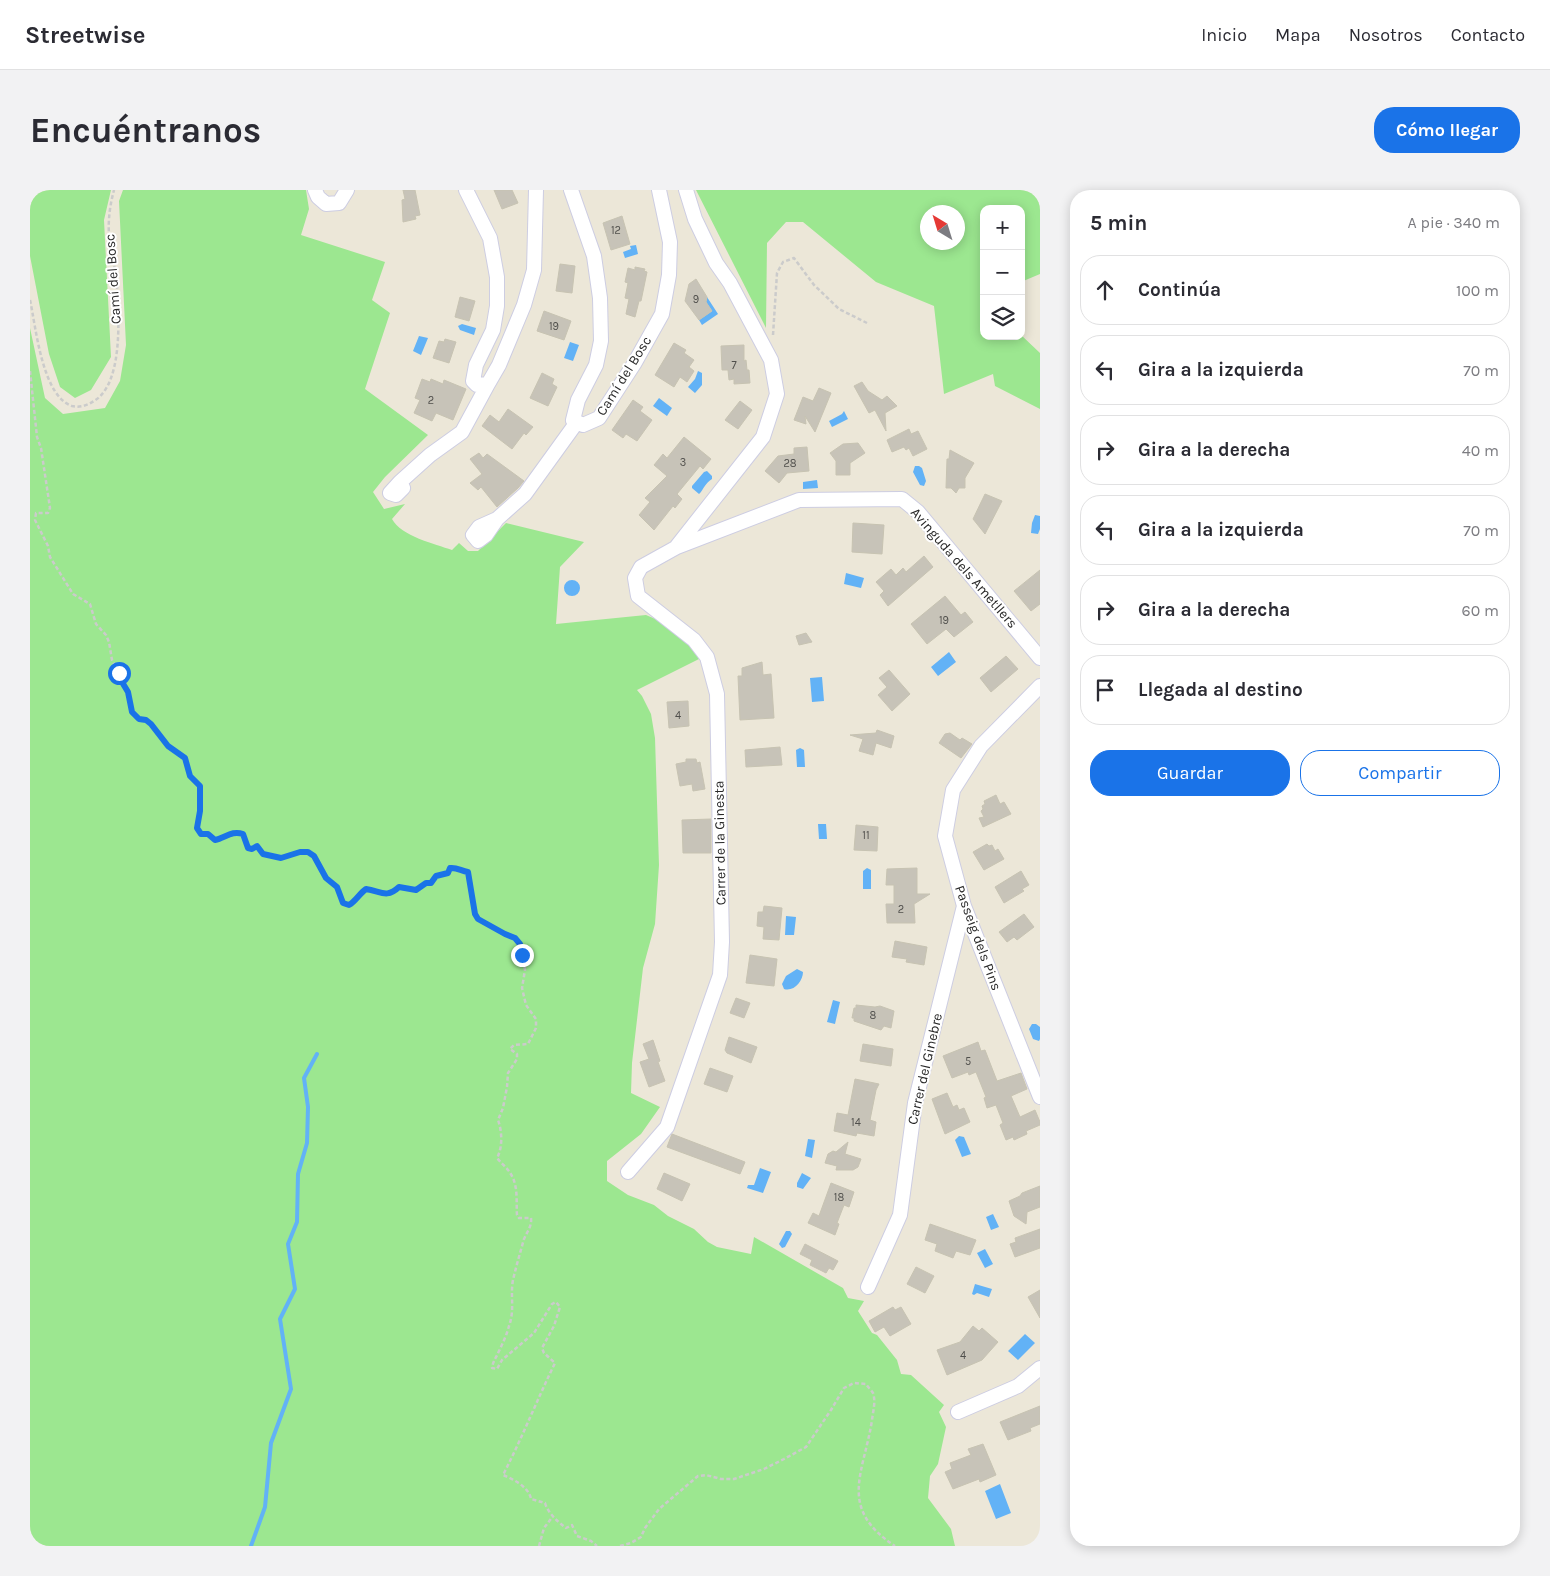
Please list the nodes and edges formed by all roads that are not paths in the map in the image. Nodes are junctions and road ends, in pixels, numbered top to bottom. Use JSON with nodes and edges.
{"nodes":[{"id":1,"x":315,"y":190,"type":"edge"},
{"id":2,"x":348,"y":190,"type":"edge"},
{"id":3,"x":466,"y":190,"type":"edge"},
{"id":4,"x":536,"y":190,"type":"edge"},
{"id":5,"x":571,"y":190,"type":"edge"},
{"id":6,"x":659,"y":190,"type":"edge"},
{"id":7,"x":686,"y":190,"type":"edge"},
{"id":8,"x":488,"y":384,"type":"junction"},
{"id":9,"x":577,"y":422,"type":"junction"},
{"id":10,"x":400,"y":482,"type":"dead end"},
{"id":11,"x":705,"y":512,"type":"junction"},
{"id":12,"x":496,"y":519,"type":"dead end"},
{"id":13,"x":717,"y":531,"type":"junction"},
{"id":14,"x":677,"y":547,"type":"junction"},
{"id":15,"x":1040,"y":658,"type":"edge"},
{"id":16,"x":1040,"y":686,"type":"edge"},
{"id":17,"x":964,"y":906,"type":"junction"},
{"id":18,"x":1040,"y":1097,"type":"edge"},
{"id":19,"x":628,"y":1172,"type":"dead end"},
{"id":20,"x":868,"y":1287,"type":"dead end"},
{"id":21,"x":1040,"y":1368,"type":"edge"},
{"id":22,"x":958,"y":1412,"type":"dead end"}],
"edges":[{"from":1,"to":2,"type":"street"},
{"from":3,"to":8,"type":"street"},
{"from":4,"to":8,"type":"street"},
{"from":5,"to":9,"type":"street","name":"Camí del Bosc"},
{"from":6,"to":9,"type":"street","name":"Camí del Bosc"},
{"from":7,"to":11,"type":"street"},
{"from":8,"to":10,"type":"street"},
{"from":9,"to":12,"type":"street"},
{"from":11,"to":13,"type":"street"},
{"from":11,"to":14,"type":"street"},
{"from":13,"to":14,"type":"street","name":"Avinguda dels Ametllers"},
{"from":13,"to":15,"type":"street","name":"Avinguda dels Ametllers"},
{"from":14,"to":19,"type":"street","name":"Carrer de la Ginesta"},
{"from":16,"to":17,"type":"street","name":"Passeig dels Pins"},
{"from":17,"to":18,"type":"street","name":"Passeig dels Pins"},
{"from":17,"to":20,"type":"street","name":"Carrer del Ginebre"},
{"from":21,"to":22,"type":"street"}]}
